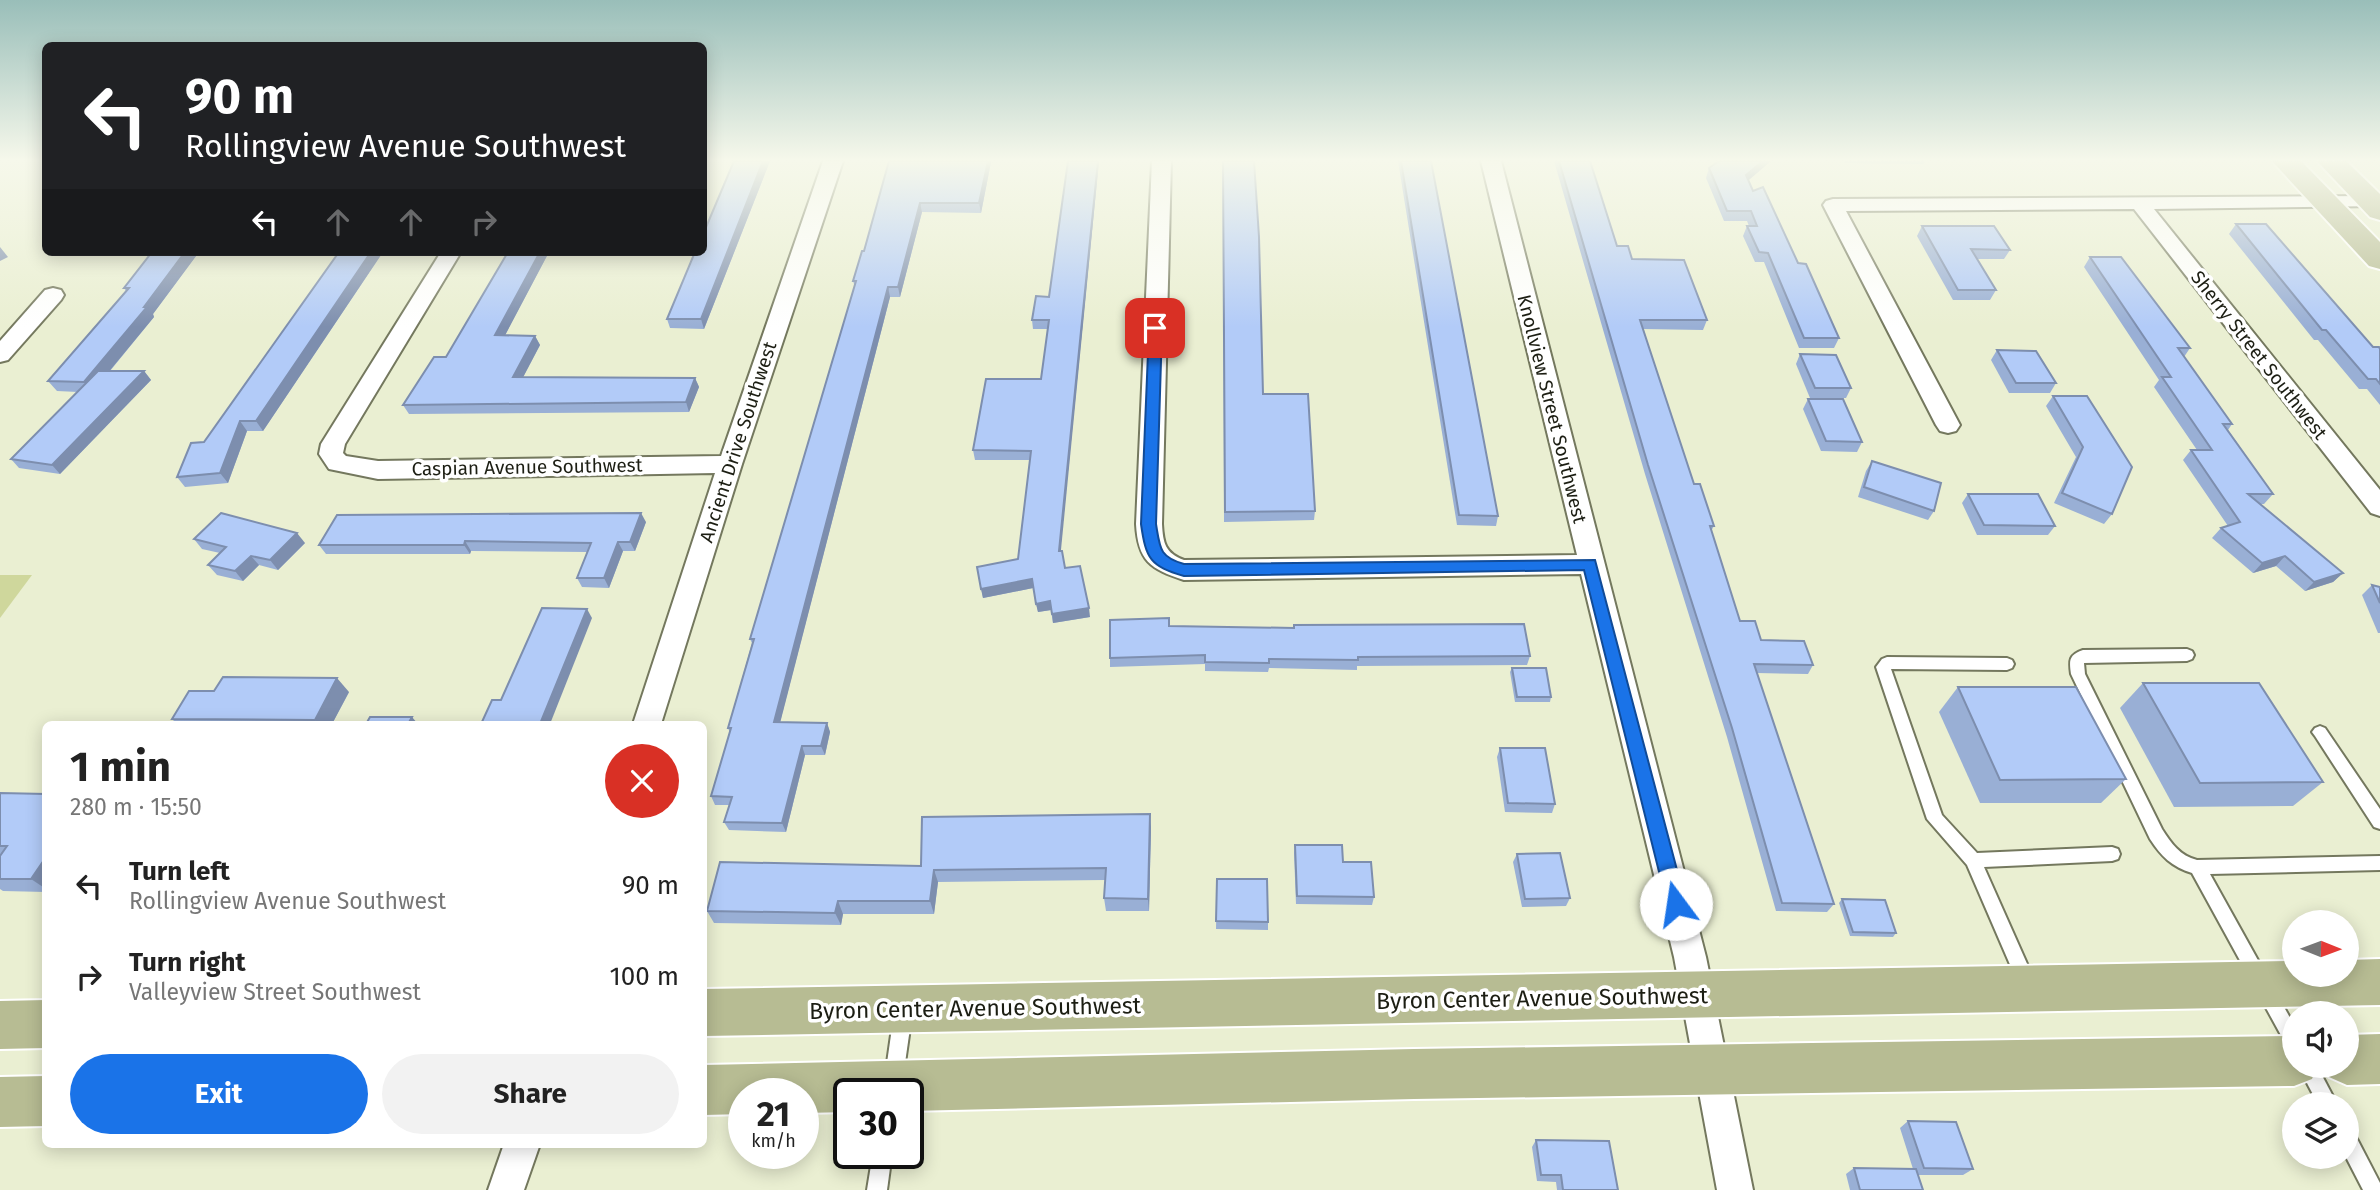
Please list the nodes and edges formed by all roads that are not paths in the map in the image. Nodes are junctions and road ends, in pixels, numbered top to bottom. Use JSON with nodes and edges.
{"nodes":[{"id":1,"x":814,"y":217,"type":"edge"},
{"id":2,"x":1159,"y":217,"type":"edge"},
{"id":3,"x":1505,"y":217,"type":"edge"},
{"id":4,"x":1839,"y":217,"type":"edge"},
{"id":5,"x":2150,"y":217,"type":"edge"},
{"id":6,"x":2339,"y":217,"type":"edge"},
{"id":7,"x":449,"y":256,"type":"edge"},
{"id":8,"x":2380,"y":260,"type":"edge"},
{"id":9,"x":53,"y":295,"type":"dead end"},
{"id":10,"x":0,"y":355,"type":"edge"},
{"id":11,"x":1948,"y":425,"type":"dead end"},
{"id":12,"x":730,"y":464,"type":"junction"},
{"id":13,"x":2380,"y":507,"type":"edge"},
{"id":14,"x":1590,"y":564,"type":"junction"},
{"id":15,"x":2187,"y":655,"type":"dead end"},
{"id":16,"x":2007,"y":664,"type":"dead end"},
{"id":17,"x":648,"y":721,"type":"edge"},
{"id":18,"x":2320,"y":732,"type":"dead end"},
{"id":19,"x":2380,"y":822,"type":"edge"},
{"id":20,"x":2112,"y":854,"type":"dead end"},
{"id":21,"x":1973,"y":860,"type":"junction"},
{"id":22,"x":2380,"y":863,"type":"edge"},
{"id":23,"x":2197,"y":867,"type":"junction"},
{"id":24,"x":2380,"y":982,"type":"edge"},
{"id":25,"x":2263,"y":984,"type":"junction"},
{"id":26,"x":2029,"y":989,"type":"junction"},
{"id":27,"x":1696,"y":995,"type":"junction"},
{"id":28,"x":904,"y":1009,"type":"junction"},
{"id":29,"x":707,"y":1013,"type":"edge"},
{"id":30,"x":2282,"y":1020,"type":"edge"},
{"id":31,"x":0,"y":1024,"type":"edge"},
{"id":32,"x":42,"y":1024,"type":"edge"},
{"id":33,"x":2380,"y":1059,"type":"edge"},
{"id":34,"x":2359,"y":1060,"type":"edge"},
{"id":35,"x":2282,"y":1061,"type":"edge"},
{"id":36,"x":1710,"y":1071,"type":"junction"},
{"id":37,"x":894,"y":1078,"type":"edge"},
{"id":38,"x":924,"y":1089,"type":"edge"},
{"id":39,"x":707,"y":1090,"type":"edge"},
{"id":40,"x":833,"y":1090,"type":"edge"},
{"id":41,"x":42,"y":1101,"type":"edge"},
{"id":42,"x":0,"y":1102,"type":"edge"},
{"id":43,"x":521,"y":1148,"type":"edge"},
{"id":44,"x":2359,"y":1163,"type":"edge"},
{"id":45,"x":880,"y":1169,"type":"edge"},
{"id":46,"x":506,"y":1190,"type":"edge"},
{"id":47,"x":877,"y":1190,"type":"edge"},
{"id":48,"x":1735,"y":1190,"type":"edge"},
{"id":49,"x":2373,"y":1190,"type":"edge"}],
"edges":[{"from":1,"to":12,"type":"street","name":"Ancient Drive Southwest"},
{"from":2,"to":14,"type":"street"},
{"from":3,"to":14,"type":"street","name":"Knollview Street Southwest"},
{"from":4,"to":11,"type":"street"},
{"from":5,"to":13,"type":"street","name":"Sherry Street Southwest"},
{"from":6,"to":8,"type":"main road"},
{"from":7,"to":12,"type":"street","name":"Caspian Avenue Southwest"},
{"from":9,"to":10,"type":"street"},
{"from":12,"to":17,"type":"street","name":"Ancient Drive Southwest"},
{"from":14,"to":27,"type":"street","name":"Knollview Street Southwest"},
{"from":15,"to":23,"type":"lane"},
{"from":16,"to":21,"type":"lane"},
{"from":18,"to":19,"type":"lane"},
{"from":20,"to":21,"type":"lane"},
{"from":21,"to":26,"type":"lane"},
{"from":22,"to":23,"type":"lane"},
{"from":23,"to":25,"type":"lane"},
{"from":24,"to":25,"type":"main road","name":"Byron Center Avenue Southwest"},
{"from":25,"to":26,"type":"main road","name":"Byron Center Avenue Southwest"},
{"from":25,"to":30,"type":"lane"},
{"from":26,"to":27,"type":"main road","name":"Byron Center Avenue Southwest"},
{"from":27,"to":28,"type":"main road","name":"Byron Center Avenue Southwest"},
{"from":27,"to":36,"type":"street","name":"Knollview Street Southwest"},
{"from":28,"to":29,"type":"main road","name":"Byron Center Avenue Southwest"},
{"from":28,"to":37,"type":"lane"},
{"from":31,"to":32,"type":"main road"},
{"from":33,"to":34,"type":"main road"},
{"from":35,"to":36,"type":"main road"},
{"from":36,"to":38,"type":"main road"},
{"from":36,"to":48,"type":"street","name":"Knollview Street Southwest"},
{"from":39,"to":40,"type":"main road"},
{"from":41,"to":42,"type":"main road"},
{"from":43,"to":46,"type":"street"},
{"from":44,"to":49,"type":"lane"},
{"from":45,"to":47,"type":"lane"}]}
